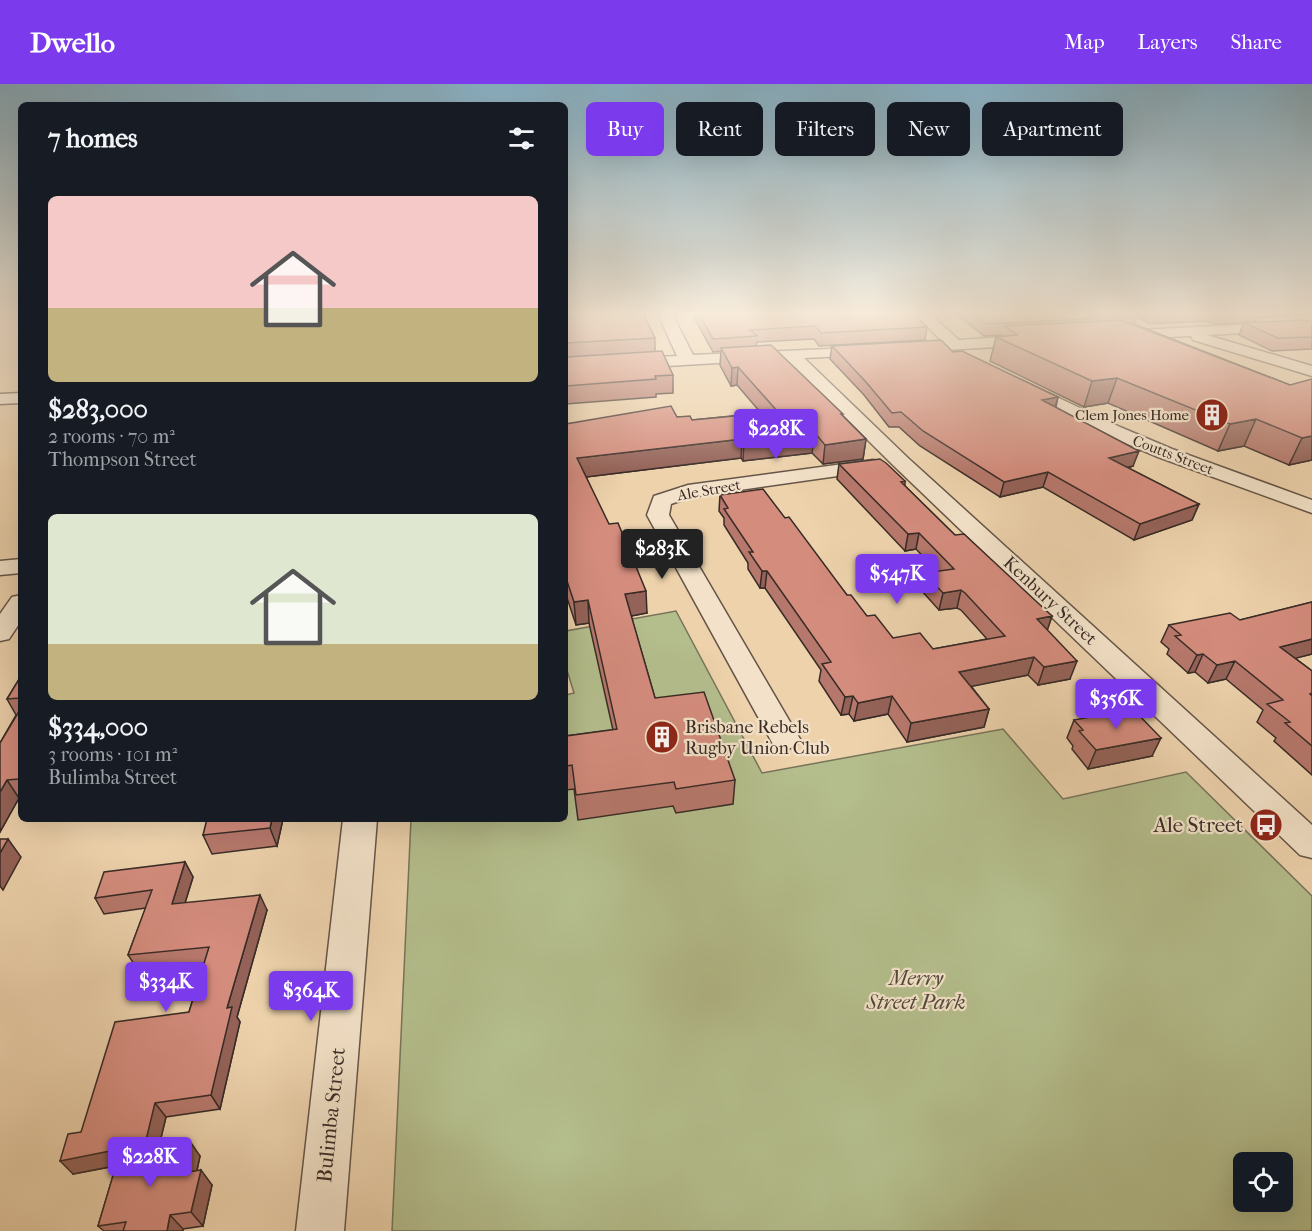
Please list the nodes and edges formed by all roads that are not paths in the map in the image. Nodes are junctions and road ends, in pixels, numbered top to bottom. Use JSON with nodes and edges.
{"nodes":[{"id":1,"x":591,"y":366,"type":"edge"},
{"id":2,"x":802,"y":366,"type":"edge"},
{"id":3,"x":1293,"y":366,"type":"edge"},
{"id":4,"x":568,"y":367,"type":"edge"},
{"id":5,"x":1312,"y":371,"type":"edge"},
{"id":6,"x":1003,"y":376,"type":"edge"},
{"id":7,"x":18,"y":398,"type":"edge"},
{"id":8,"x":0,"y":399,"type":"edge"},
{"id":9,"x":901,"y":462,"type":"junction"},
{"id":10,"x":1312,"y":507,"type":"edge"},
{"id":11,"x":18,"y":566,"type":"edge"},
{"id":12,"x":0,"y":568,"type":"edge"},
{"id":13,"x":18,"y":606,"type":"edge"},
{"id":14,"x":0,"y":633,"type":"edge"},
{"id":15,"x":785,"y":739,"type":"dead end"},
{"id":16,"x":360,"y":822,"type":"edge"},
{"id":17,"x":1312,"y":845,"type":"edge"},
{"id":18,"x":320,"y":1231,"type":"edge"}],
"edges":[{"from":1,"to":4,"type":"street"},
{"from":2,"to":9,"type":"street","name":"Kenbury Street"},
{"from":3,"to":5,"type":"street"},
{"from":6,"to":10,"type":"street","name":"Coutts Street"},
{"from":7,"to":8,"type":"street"},
{"from":9,"to":15,"type":"street","name":"Ale Street"},
{"from":9,"to":17,"type":"street","name":"Kenbury Street"},
{"from":11,"to":12,"type":"street"},
{"from":13,"to":14,"type":"street"},
{"from":16,"to":18,"type":"street","name":"Bulimba Street"}]}
